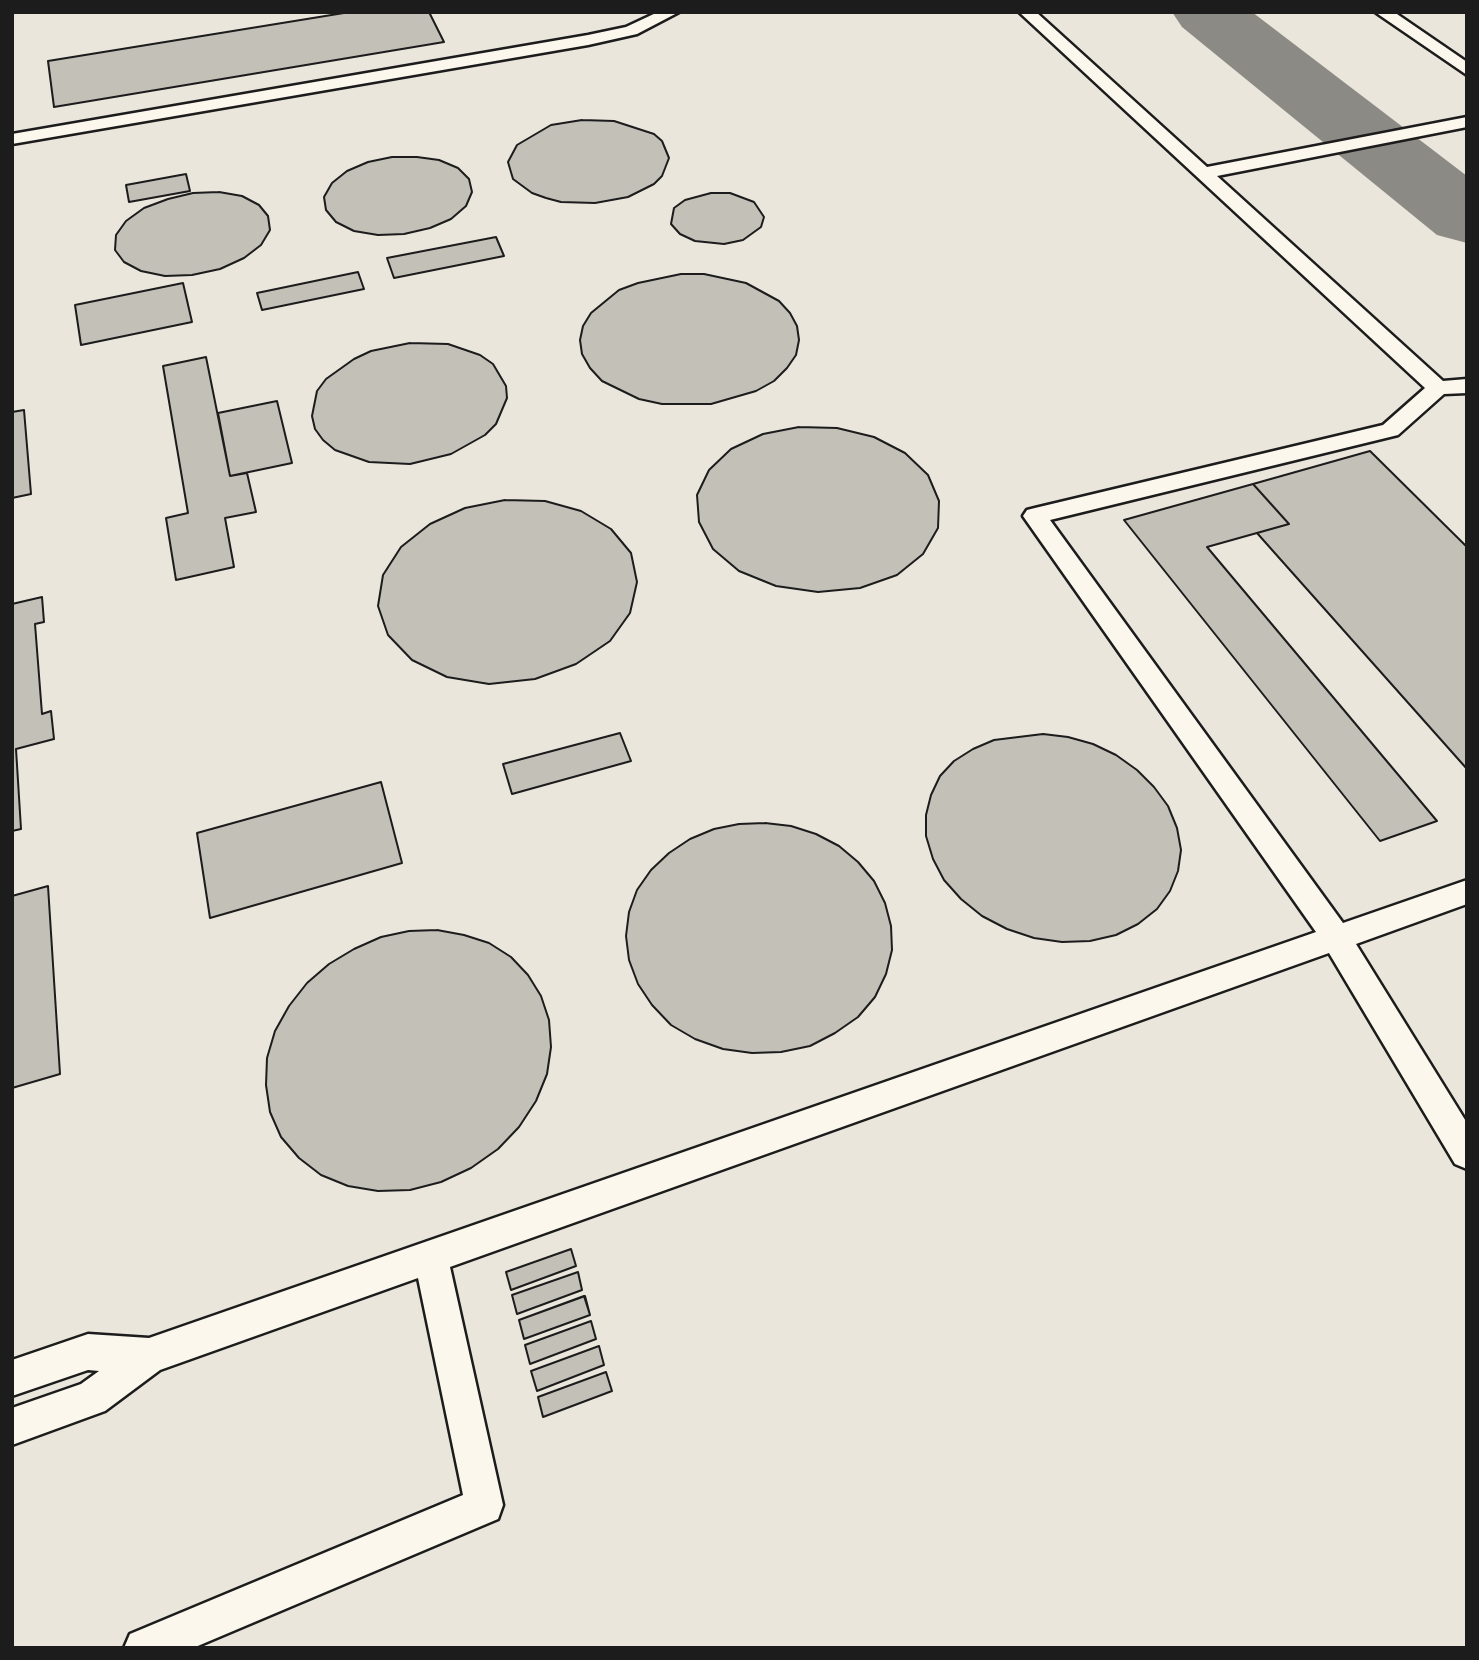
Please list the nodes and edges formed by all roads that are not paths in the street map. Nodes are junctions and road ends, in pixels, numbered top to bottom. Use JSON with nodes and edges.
{"nodes":[{"id":1,"x":671,"y":12,"type":"edge"},
{"id":2,"x":1027,"y":12,"type":"edge"},
{"id":3,"x":1383,"y":12,"type":"edge"},
{"id":4,"x":1467,"y":70,"type":"edge"},
{"id":5,"x":1467,"y":122,"type":"edge"},
{"id":6,"x":12,"y":139,"type":"edge"},
{"id":7,"x":1203,"y":173,"type":"junction"},
{"id":8,"x":1467,"y":386,"type":"edge"},
{"id":9,"x":1438,"y":388,"type":"junction"},
{"id":10,"x":1467,"y":892,"type":"edge"},
{"id":11,"x":1335,"y":936,"type":"junction"},
{"id":12,"x":1467,"y":1153,"type":"edge"},
{"id":13,"x":431,"y":1257,"type":"junction"},
{"id":14,"x":149,"y":1356,"type":"junction"},
{"id":15,"x":12,"y":1378,"type":"edge"},
{"id":16,"x":12,"y":1427,"type":"edge"},
{"id":17,"x":144,"y":1648,"type":"edge"}],
"edges":[{"from":1,"to":6,"type":"lane"},
{"from":2,"to":7,"type":"lane"},
{"from":3,"to":4,"type":"lane"},
{"from":5,"to":7,"type":"lane"},
{"from":7,"to":9,"type":"lane"},
{"from":8,"to":9,"type":"lane"},
{"from":9,"to":11,"type":"lane"},
{"from":10,"to":11,"type":"lane"},
{"from":11,"to":12,"type":"lane"},
{"from":11,"to":13,"type":"lane"},
{"from":13,"to":14,"type":"lane"},
{"from":13,"to":17,"type":"lane"},
{"from":14,"to":15,"type":"lane"},
{"from":14,"to":16,"type":"lane"}]}
